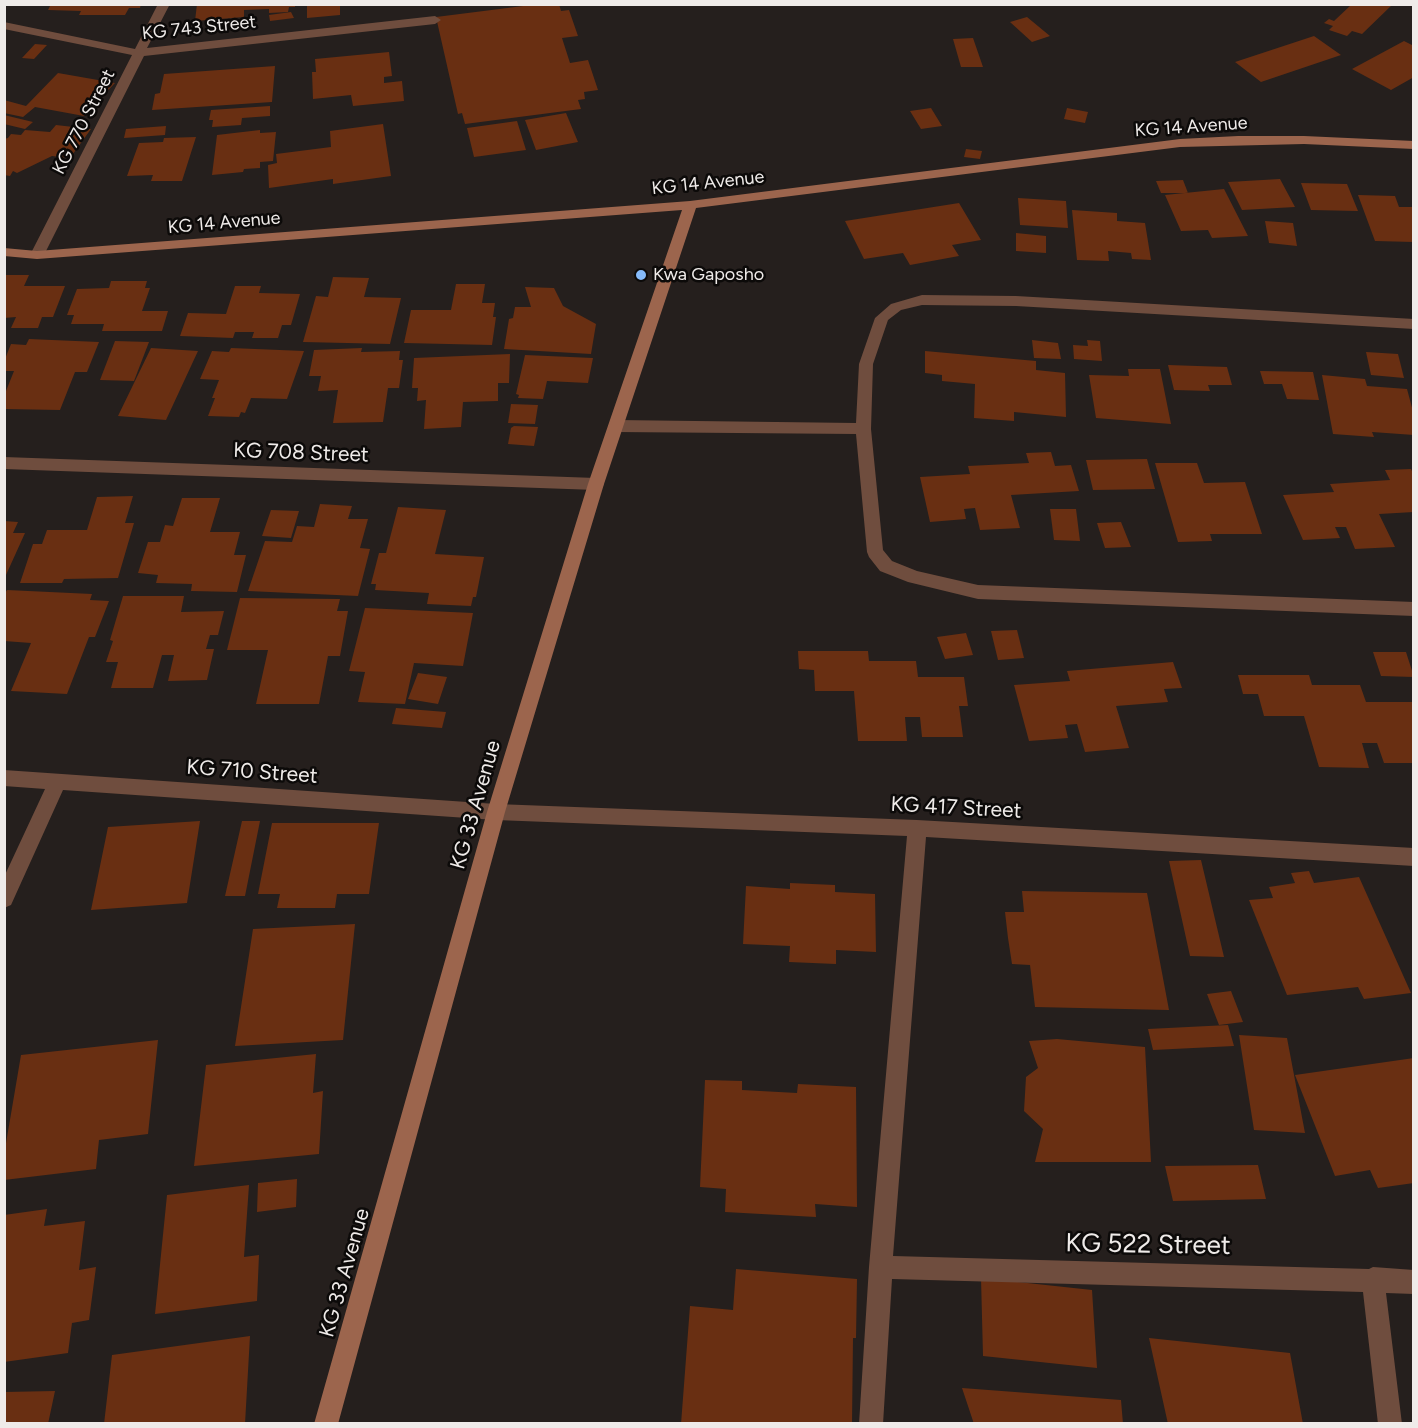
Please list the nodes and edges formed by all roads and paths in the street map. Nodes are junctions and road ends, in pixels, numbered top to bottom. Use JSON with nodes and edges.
{"nodes":[{"id":1,"x":164,"y":4,"type":"edge"},
{"id":2,"x":435,"y":20,"type":"dead end"},
{"id":3,"x":4,"y":25,"type":"edge"},
{"id":4,"x":139,"y":54,"type":"junction"},
{"id":5,"x":1413,"y":145,"type":"edge"},
{"id":6,"x":690,"y":205,"type":"junction"},
{"id":7,"x":4,"y":252,"type":"edge"},
{"id":8,"x":37,"y":255,"type":"junction"},
{"id":9,"x":1413,"y":324,"type":"edge"},
{"id":10,"x":616,"y":426,"type":"junction"},
{"id":11,"x":863,"y":429,"type":"junction"},
{"id":12,"x":4,"y":464,"type":"edge"},
{"id":13,"x":596,"y":484,"type":"junction"},
{"id":14,"x":1413,"y":609,"type":"edge"},
{"id":15,"x":4,"y":778,"type":"edge"},
{"id":16,"x":58,"y":781,"type":"junction"},
{"id":17,"x":496,"y":812,"type":"junction"},
{"id":18,"x":917,"y":828,"type":"junction"},
{"id":19,"x":1413,"y":858,"type":"edge"},
{"id":20,"x":4,"y":899,"type":"edge"},
{"id":21,"x":880,"y":1266,"type":"junction"},
{"id":22,"x":1373,"y":1279,"type":"junction"},
{"id":23,"x":1413,"y":1282,"type":"edge"},
{"id":24,"x":326,"y":1424,"type":"edge"},
{"id":25,"x":871,"y":1424,"type":"edge"},
{"id":26,"x":1390,"y":1424,"type":"edge"}],
"edges":[{"from":1,"to":4,"type":"street","name":"KG 770 Street"},
{"from":2,"to":4,"type":"street","name":"KG 743 Street"},
{"from":3,"to":4,"type":"street","name":"KG 743 Street"},
{"from":4,"to":8,"type":"street","name":"KG 770 Street"},
{"from":5,"to":6,"type":"main road","name":"KG 14 Avenue"},
{"from":6,"to":8,"type":"main road","name":"KG 14 Avenue"},
{"from":6,"to":10,"type":"main road","name":"KG 33 Avenue"},
{"from":7,"to":8,"type":"main road","name":"KG 14 Avenue"},
{"from":9,"to":11,"type":"street"},
{"from":10,"to":11,"type":"street"},
{"from":10,"to":13,"type":"main road","name":"KG 33 Avenue"},
{"from":11,"to":14,"type":"street"},
{"from":12,"to":13,"type":"street","name":"KG 708 Street"},
{"from":13,"to":17,"type":"main road","name":"KG 33 Avenue"},
{"from":15,"to":16,"type":"street","name":"KG 710 Street"},
{"from":16,"to":17,"type":"street","name":"KG 710 Street"},
{"from":16,"to":20,"type":"street"},
{"from":17,"to":18,"type":"street","name":"KG 417 Street"},
{"from":17,"to":24,"type":"main road","name":"KG 33 Avenue"},
{"from":18,"to":19,"type":"street","name":"KG 417 Street"},
{"from":18,"to":21,"type":"street"},
{"from":21,"to":22,"type":"street","name":"KG 522 Street"},
{"from":21,"to":25,"type":"street"},
{"from":22,"to":23,"type":"street","name":"KG 522 Street"},
{"from":22,"to":26,"type":"street"}]}
